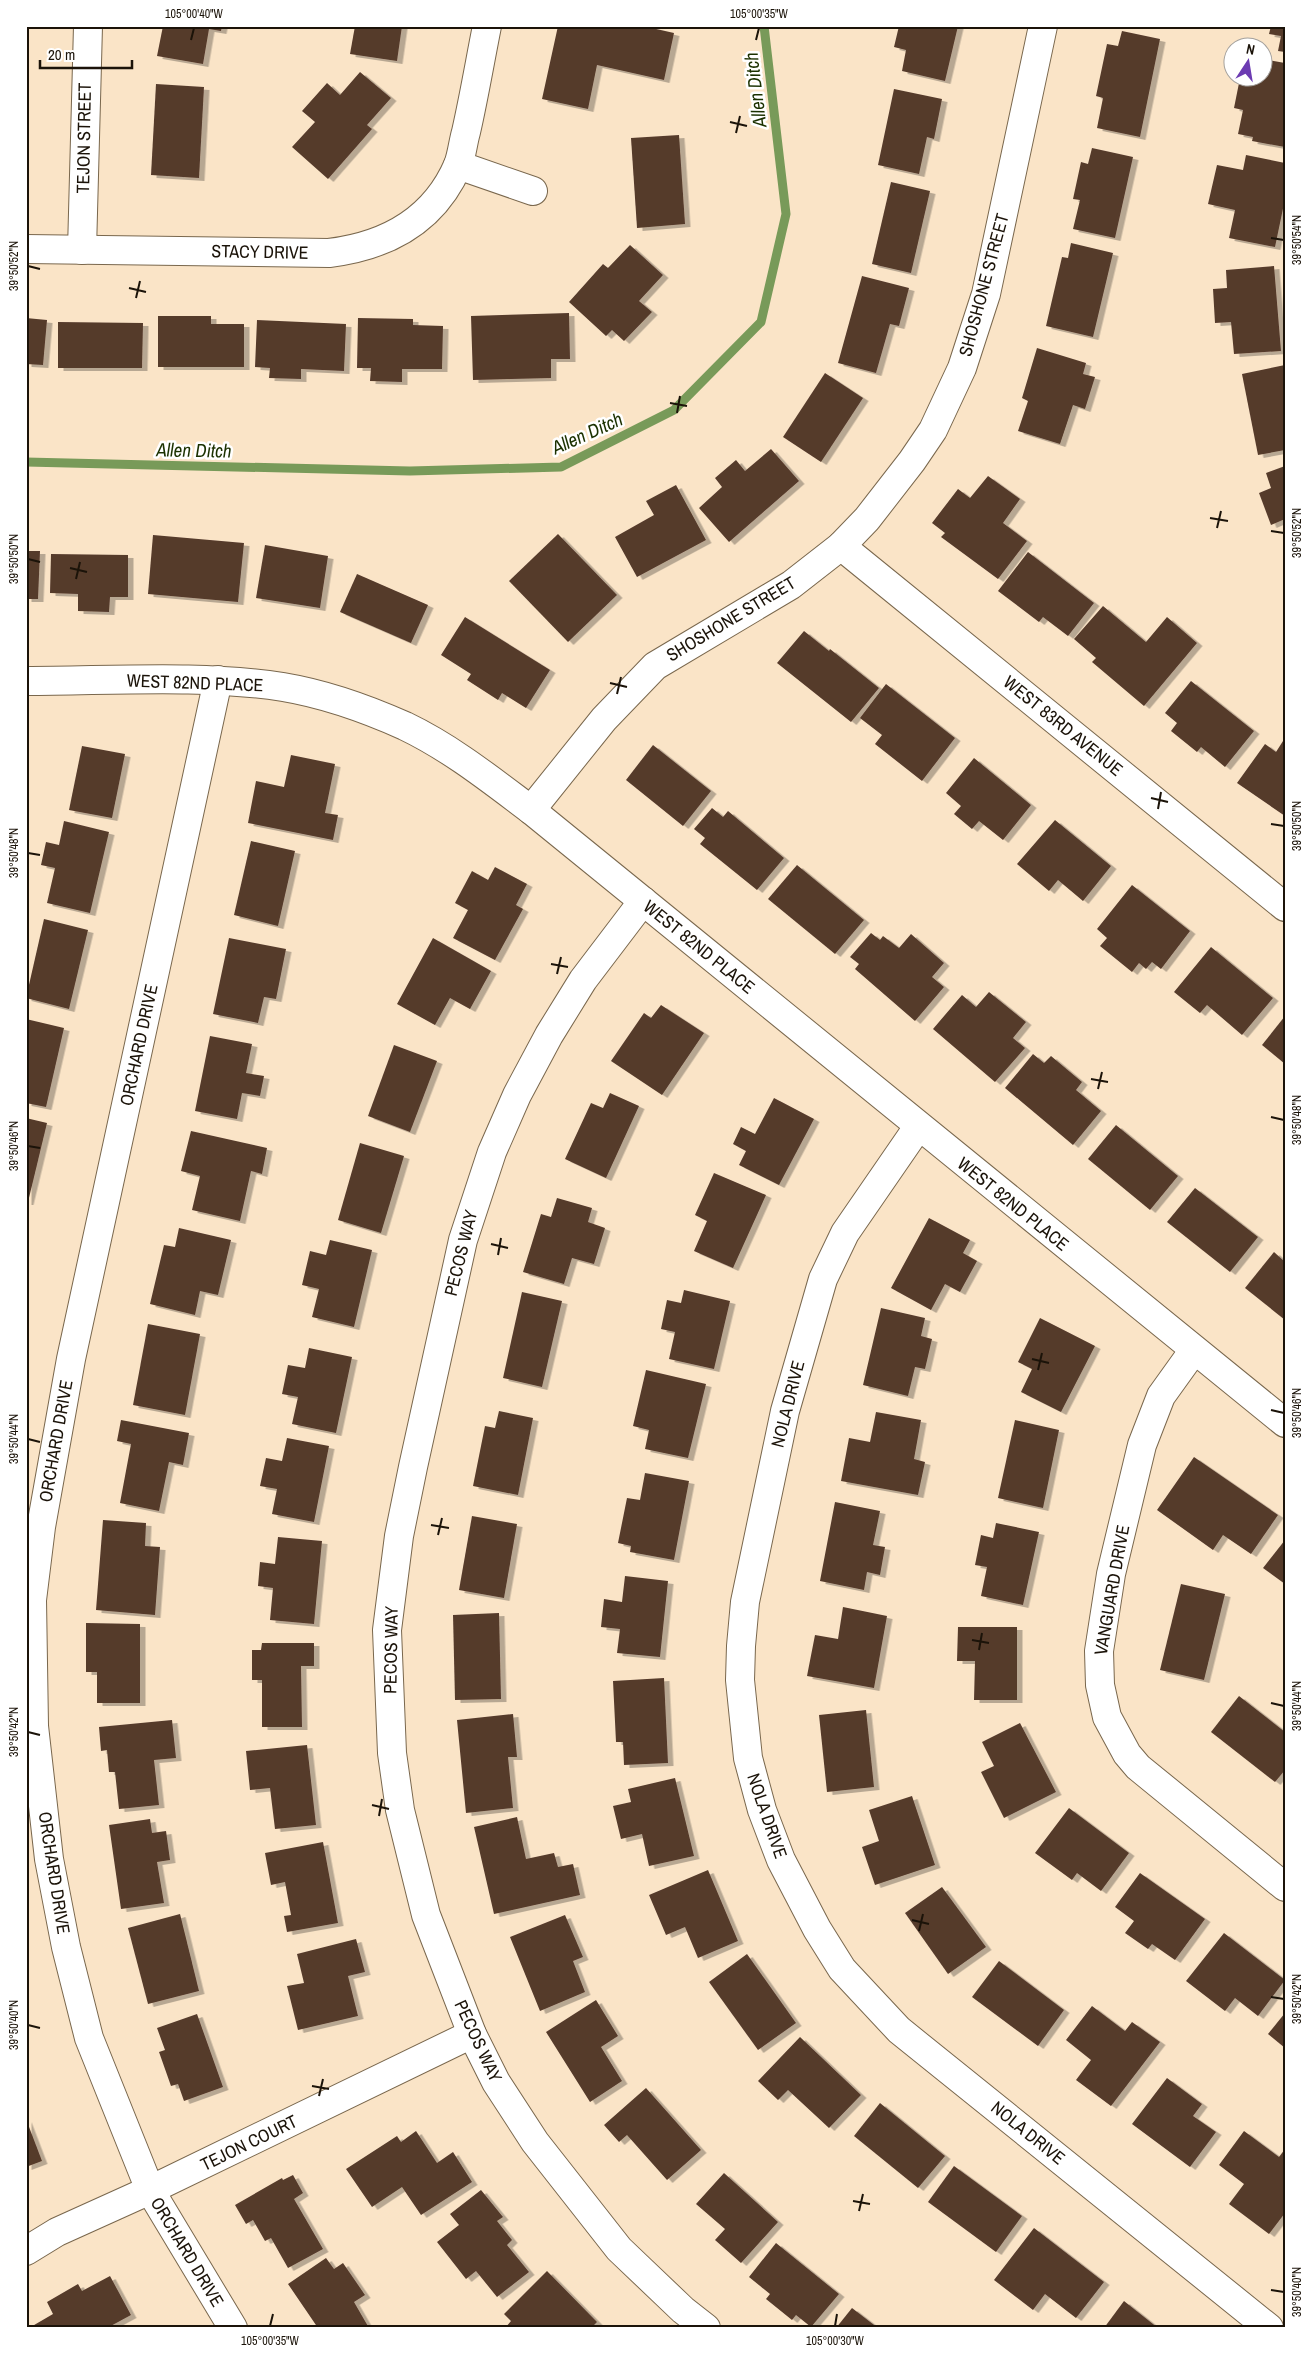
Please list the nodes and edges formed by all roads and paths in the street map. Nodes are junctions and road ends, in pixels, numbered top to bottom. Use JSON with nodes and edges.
{"nodes":[{"id":1,"x":88,"y":26,"type":"edge"},
{"id":2,"x":487,"y":26,"type":"edge"},
{"id":3,"x":1043,"y":26,"type":"edge"},
{"id":4,"x":458,"y":165,"type":"junction"},
{"id":5,"x":533,"y":191,"type":"dead end"},
{"id":6,"x":26,"y":249,"type":"edge"},
{"id":7,"x":82,"y":250,"type":"junction"},
{"id":8,"x":841,"y":546,"type":"junction"},
{"id":9,"x":218,"y":680,"type":"junction"},
{"id":10,"x":26,"y":681,"type":"edge"},
{"id":11,"x":531,"y":810,"type":"junction"},
{"id":12,"x":643,"y":901,"type":"junction"},
{"id":13,"x":1285,"y":907,"type":"edge"},
{"id":14,"x":918,"y":1127,"type":"junction"},
{"id":15,"x":1194,"y":1350,"type":"junction"},
{"id":16,"x":1285,"y":1423,"type":"edge"},
{"id":17,"x":1285,"y":1887,"type":"edge"},
{"id":18,"x":472,"y":2034,"type":"junction"},
{"id":19,"x":150,"y":2190,"type":"junction"},
{"id":20,"x":26,"y":2251,"type":"edge"},
{"id":21,"x":233,"y":2328,"type":"edge"},
{"id":22,"x":706,"y":2328,"type":"edge"},
{"id":23,"x":1269,"y":2328,"type":"edge"}],
"edges":[{"from":1,"to":7,"type":"street","name":"TEJON STREET"},
{"from":2,"to":4,"type":"street","name":"STACY DRIVE"},
{"from":3,"to":8,"type":"street","name":"SHOSHONE STREET"},
{"from":4,"to":5,"type":"street"},
{"from":4,"to":7,"type":"street","name":"STACY DRIVE"},
{"from":6,"to":7,"type":"street","name":"STACY DRIVE"},
{"from":8,"to":11,"type":"street","name":"SHOSHONE STREET"},
{"from":8,"to":13,"type":"street","name":"WEST 83RD AVENUE"},
{"from":9,"to":10,"type":"street","name":"WEST 82ND PLACE"},
{"from":9,"to":11,"type":"street","name":"WEST 82ND PLACE"},
{"from":9,"to":19,"type":"street","name":"ORCHARD DRIVE"},
{"from":11,"to":12,"type":"street","name":"WEST 82ND PLACE"},
{"from":12,"to":14,"type":"street","name":"WEST 82ND PLACE"},
{"from":12,"to":18,"type":"street","name":"PECOS WAY"},
{"from":14,"to":15,"type":"street","name":"WEST 82ND PLACE"},
{"from":14,"to":23,"type":"street","name":"NOLA DRIVE"},
{"from":15,"to":16,"type":"street","name":"WEST 82ND PLACE"},
{"from":15,"to":17,"type":"street","name":"VANGUARD DRIVE"},
{"from":18,"to":19,"type":"street","name":"TEJON COURT"},
{"from":18,"to":22,"type":"street","name":"PECOS WAY"},
{"from":19,"to":20,"type":"street","name":"TEJON COURT"},
{"from":19,"to":21,"type":"street","name":"ORCHARD DRIVE"}]}
